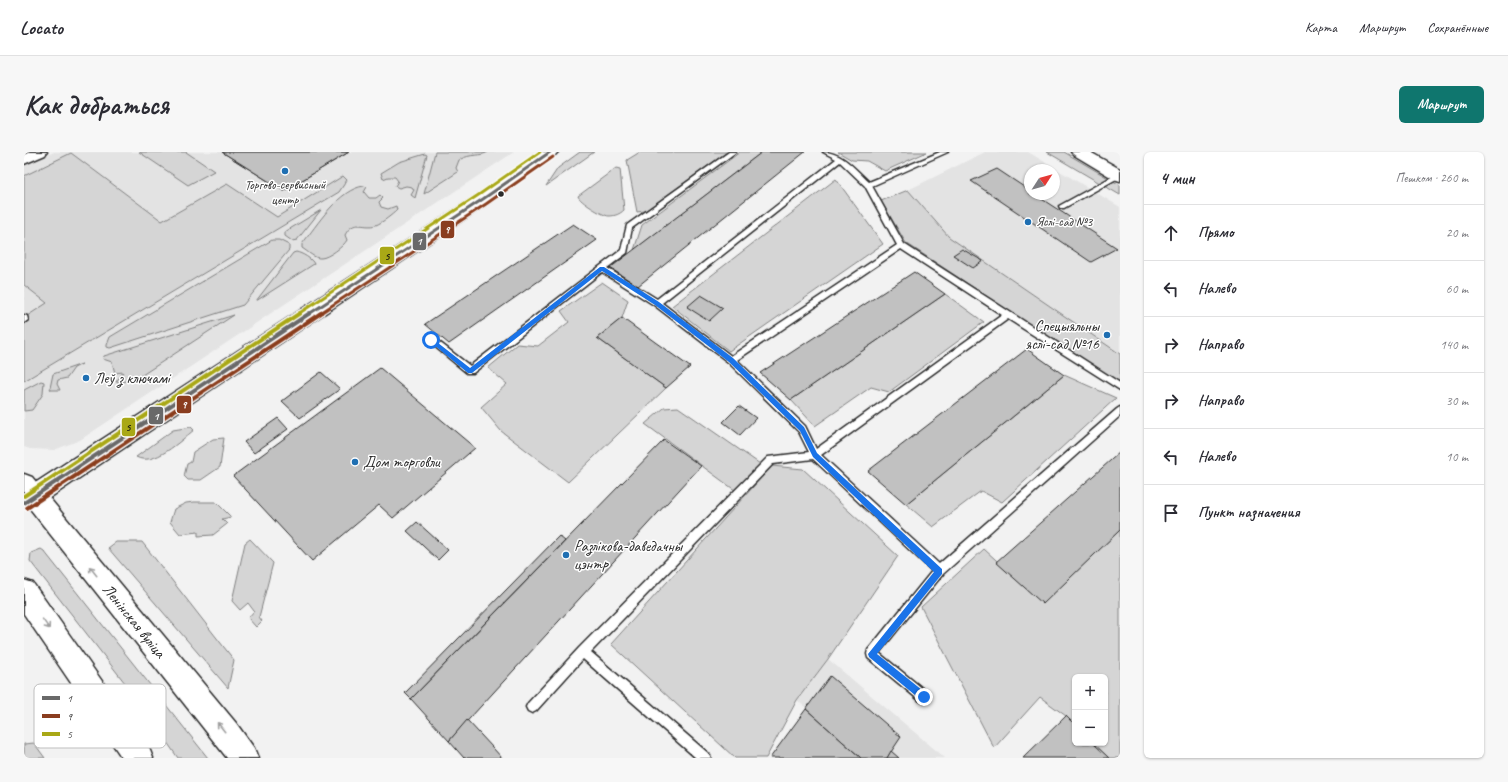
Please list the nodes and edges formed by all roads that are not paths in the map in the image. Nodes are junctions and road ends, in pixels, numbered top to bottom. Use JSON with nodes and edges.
{"nodes":[{"id":1,"x":40,"y":152,"type":"edge"},
{"id":2,"x":550,"y":152,"type":"edge"},
{"id":3,"x":733,"y":152,"type":"edge"},
{"id":4,"x":826,"y":152,"type":"edge"},
{"id":5,"x":945,"y":152,"type":"edge"},
{"id":6,"x":1079,"y":152,"type":"edge"},
{"id":7,"x":840,"y":159,"type":"junction"},
{"id":8,"x":24,"y":160,"type":"edge"},
{"id":9,"x":1120,"y":175,"type":"edge"},
{"id":10,"x":868,"y":185,"type":"junction"},
{"id":11,"x":1062,"y":206,"type":"dead end"},
{"id":12,"x":901,"y":246,"type":"junction"},
{"id":13,"x":602,"y":269,"type":"junction"},
{"id":14,"x":657,"y":303,"type":"junction"},
{"id":15,"x":1007,"y":315,"type":"junction"},
{"id":16,"x":431,"y":340,"type":"dead end"},
{"id":17,"x":731,"y":360,"type":"junction"},
{"id":18,"x":1120,"y":387,"type":"edge"},
{"id":19,"x":1120,"y":411,"type":"edge"},
{"id":20,"x":815,"y":455,"type":"junction"},
{"id":21,"x":27,"y":494,"type":"edge"},
{"id":22,"x":939,"y":571,"type":"junction"},
{"id":23,"x":24,"y":592,"type":"edge"},
{"id":24,"x":583,"y":652,"type":"junction"},
{"id":25,"x":88,"y":684,"type":"edge"},
{"id":26,"x":924,"y":697,"type":"dead end"},
{"id":27,"x":532,"y":707,"type":"dead end"},
{"id":28,"x":132,"y":748,"type":"edge"},
{"id":29,"x":139,"y":758,"type":"edge"},
{"id":30,"x":244,"y":758,"type":"edge"},
{"id":31,"x":705,"y":758,"type":"edge"}],
"edges":[{"from":1,"to":8,"type":"street"},
{"from":2,"to":21,"type":"main road"},
{"from":3,"to":13,"type":"lane"},
{"from":4,"to":7,"type":"lane"},
{"from":5,"to":10,"type":"lane"},
{"from":6,"to":9,"type":"main road"},
{"from":7,"to":10,"type":"lane"},
{"from":7,"to":14,"type":"lane"},
{"from":9,"to":11,"type":"lane"},
{"from":10,"to":12,"type":"lane"},
{"from":12,"to":15,"type":"lane"},
{"from":12,"to":17,"type":"lane"},
{"from":13,"to":14,"type":"lane"},
{"from":13,"to":16,"type":"lane"},
{"from":14,"to":17,"type":"lane"},
{"from":15,"to":18,"type":"lane"},
{"from":15,"to":20,"type":"lane"},
{"from":17,"to":20,"type":"lane"},
{"from":19,"to":22,"type":"lane"},
{"from":20,"to":22,"type":"lane"},
{"from":20,"to":24,"type":"lane"},
{"from":30,"to":21,"type":"main road","name":"Ленінская вуліца","one_way":true},
{"from":22,"to":26,"type":"lane"},
{"from":23,"to":25,"type":"main road","one_way":true},
{"from":24,"to":27,"type":"lane"},
{"from":24,"to":31,"type":"lane"},
{"from":28,"to":29,"type":"main road","one_way":true}]}
